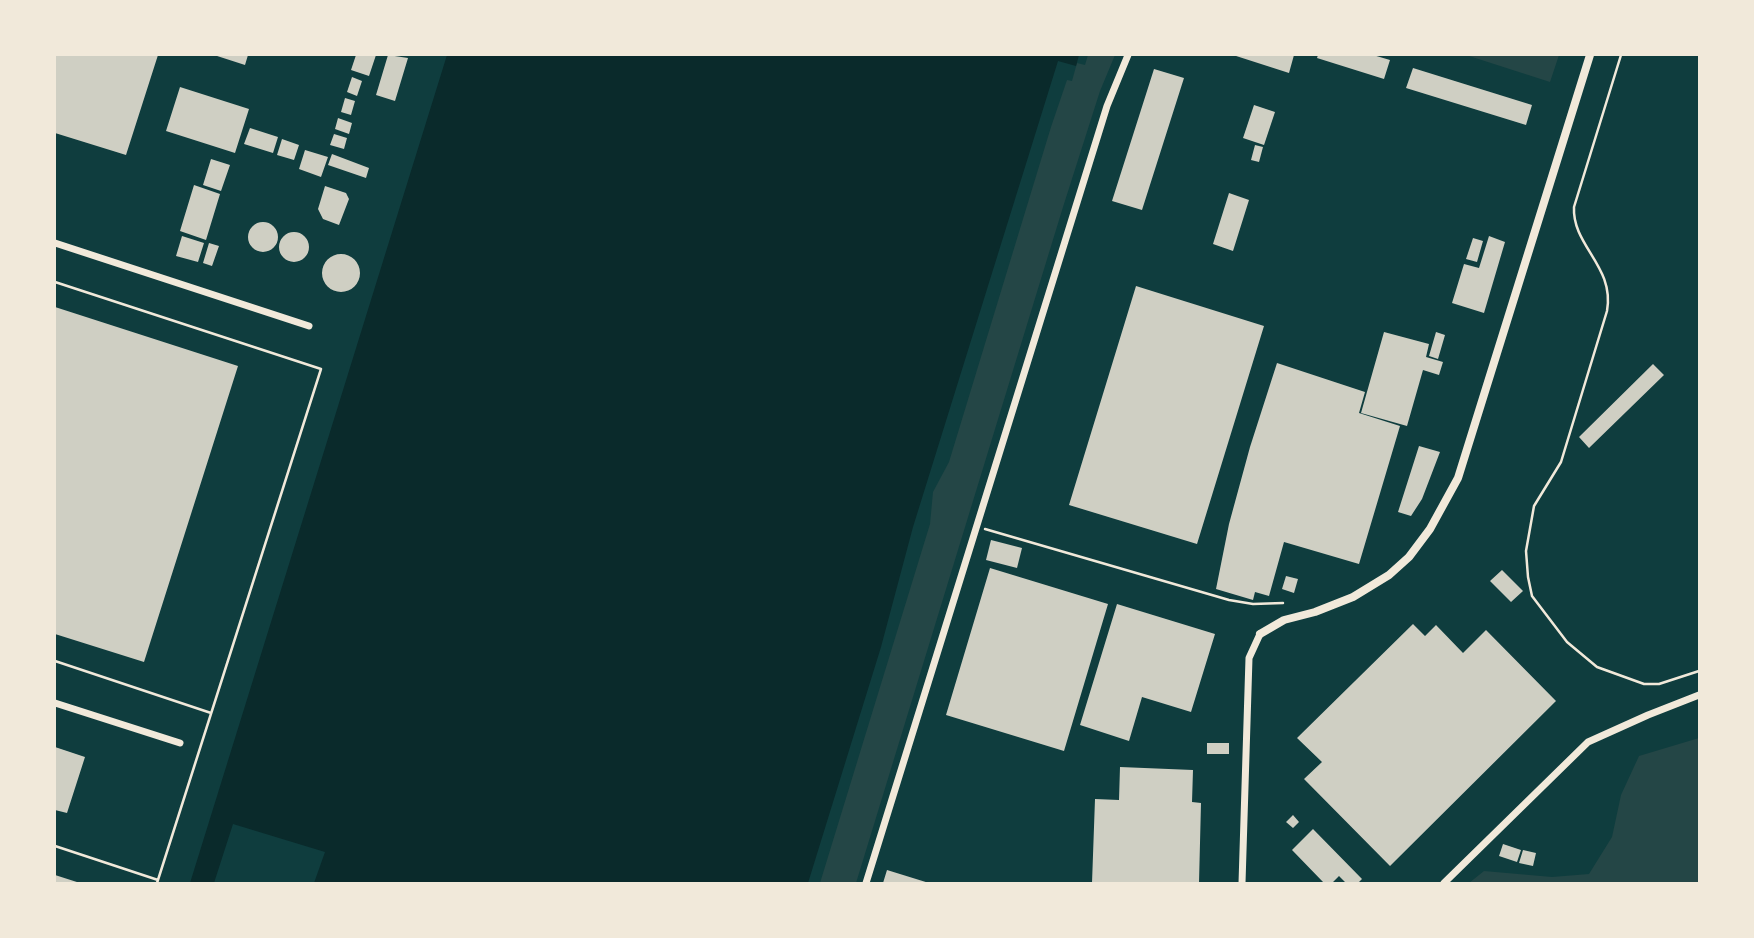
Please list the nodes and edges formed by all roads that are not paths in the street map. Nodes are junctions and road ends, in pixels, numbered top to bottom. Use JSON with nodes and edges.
{"nodes":[{"id":1,"x":1128,"y":55,"type":"edge"},
{"id":2,"x":1590,"y":55,"type":"edge"},
{"id":3,"x":55,"y":243,"type":"edge"},
{"id":4,"x":55,"y":282,"type":"edge"},
{"id":5,"x":309,"y":326,"type":"dead end"},
{"id":6,"x":1260,"y":634,"type":"joint"},
{"id":7,"x":55,"y":661,"type":"edge"},
{"id":8,"x":1699,"y":695,"type":"edge"},
{"id":9,"x":55,"y":703,"type":"edge"},
{"id":10,"x":211,"y":714,"type":"junction"},
{"id":11,"x":180,"y":743,"type":"dead end"},
{"id":12,"x":55,"y":846,"type":"edge"},
{"id":13,"x":157,"y":881,"type":"edge"},
{"id":14,"x":866,"y":883,"type":"edge"},
{"id":15,"x":1242,"y":883,"type":"edge"},
{"id":16,"x":1444,"y":883,"type":"edge"}],
"edges":[{"from":1,"to":14,"type":"street"},
{"from":2,"to":6,"type":"main road"},
{"from":3,"to":5,"type":"street"},
{"from":4,"to":10,"type":"lane"},
{"from":6,"to":15,"type":"street"},
{"from":7,"to":10,"type":"lane"},
{"from":8,"to":16,"type":"street"},
{"from":9,"to":11,"type":"street"},
{"from":10,"to":13,"type":"lane"},
{"from":12,"to":13,"type":"lane"}]}
